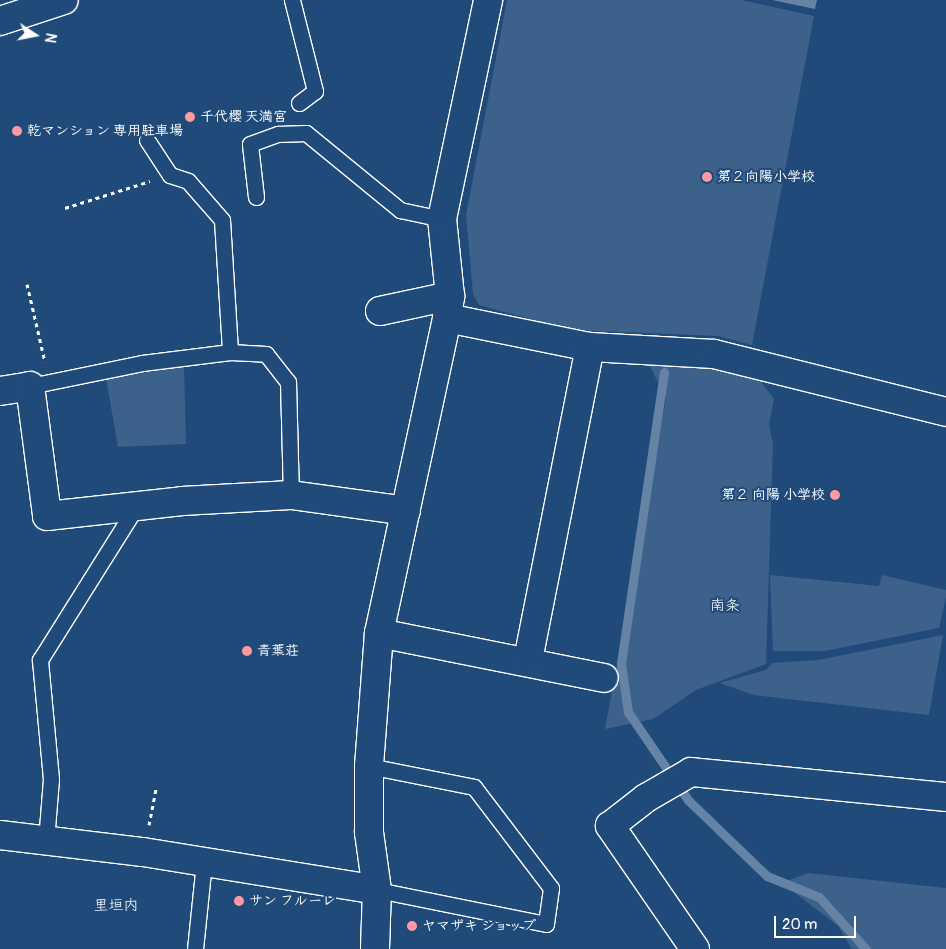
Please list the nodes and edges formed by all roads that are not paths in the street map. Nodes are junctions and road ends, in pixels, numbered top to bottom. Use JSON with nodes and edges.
{"nodes":[{"id":1,"x":64,"y":0,"type":"edge"},
{"id":2,"x":292,"y":0,"type":"edge"},
{"id":3,"x":488,"y":0,"type":"edge"},
{"id":4,"x":0,"y":21,"type":"edge"},
{"id":5,"x":299,"y":103,"type":"dead end"},
{"id":6,"x":147,"y":140,"type":"dead end"},
{"id":7,"x":256,"y":197,"type":"dead end"},
{"id":8,"x":442,"y":219,"type":"junction"},
{"id":9,"x":448,"y":307,"type":"junction"},
{"id":10,"x":380,"y":311,"type":"dead end"},
{"id":11,"x":590,"y":347,"type":"junction"},
{"id":12,"x":230,"y":352,"type":"junction"},
{"id":13,"x":39,"y":383,"type":"junction"},
{"id":14,"x":0,"y":391,"type":"edge"},
{"id":15,"x":946,"y":412,"type":"edge"},
{"id":16,"x":291,"y":495,"type":"junction"},
{"id":17,"x":136,"y":507,"type":"junction"},
{"id":18,"x":406,"y":511,"type":"junction"},
{"id":19,"x":379,"y":633,"type":"junction"},
{"id":20,"x":528,"y":660,"type":"junction"},
{"id":21,"x":604,"y":678,"type":"dead end"},
{"id":22,"x":369,"y":766,"type":"junction"},
{"id":23,"x":946,"y":797,"type":"edge"},
{"id":24,"x":0,"y":835,"type":"edge"},
{"id":25,"x":46,"y":841,"type":"junction"},
{"id":26,"x":204,"y":862,"type":"junction"},
{"id":27,"x":376,"y":890,"type":"junction"},
{"id":28,"x":195,"y":949,"type":"edge"},
{"id":29,"x":375,"y":949,"type":"edge"},
{"id":30,"x":695,"y":949,"type":"edge"}],
"edges":[{"from":1,"to":4,"type":"street"},
{"from":2,"to":5,"type":"lane"},
{"from":3,"to":8,"type":"street"},
{"from":6,"to":12,"type":"lane"},
{"from":7,"to":8,"type":"lane"},
{"from":8,"to":9,"type":"street"},
{"from":9,"to":10,"type":"street"},
{"from":9,"to":11,"type":"street"},
{"from":9,"to":18,"type":"street"},
{"from":11,"to":15,"type":"street"},
{"from":11,"to":20,"type":"street"},
{"from":12,"to":13,"type":"lane"},
{"from":12,"to":16,"type":"lane"},
{"from":13,"to":14,"type":"street"},
{"from":13,"to":17,"type":"street"},
{"from":16,"to":17,"type":"street"},
{"from":16,"to":18,"type":"street"},
{"from":17,"to":25,"type":"lane"},
{"from":18,"to":19,"type":"street"},
{"from":19,"to":20,"type":"street"},
{"from":19,"to":22,"type":"street"},
{"from":20,"to":21,"type":"street"},
{"from":22,"to":27,"type":"street"},
{"from":22,"to":27,"type":"lane"},
{"from":23,"to":30,"type":"street"},
{"from":24,"to":25,"type":"street"},
{"from":25,"to":26,"type":"street"},
{"from":26,"to":27,"type":"street"},
{"from":26,"to":28,"type":"lane"},
{"from":27,"to":29,"type":"street"}]}
